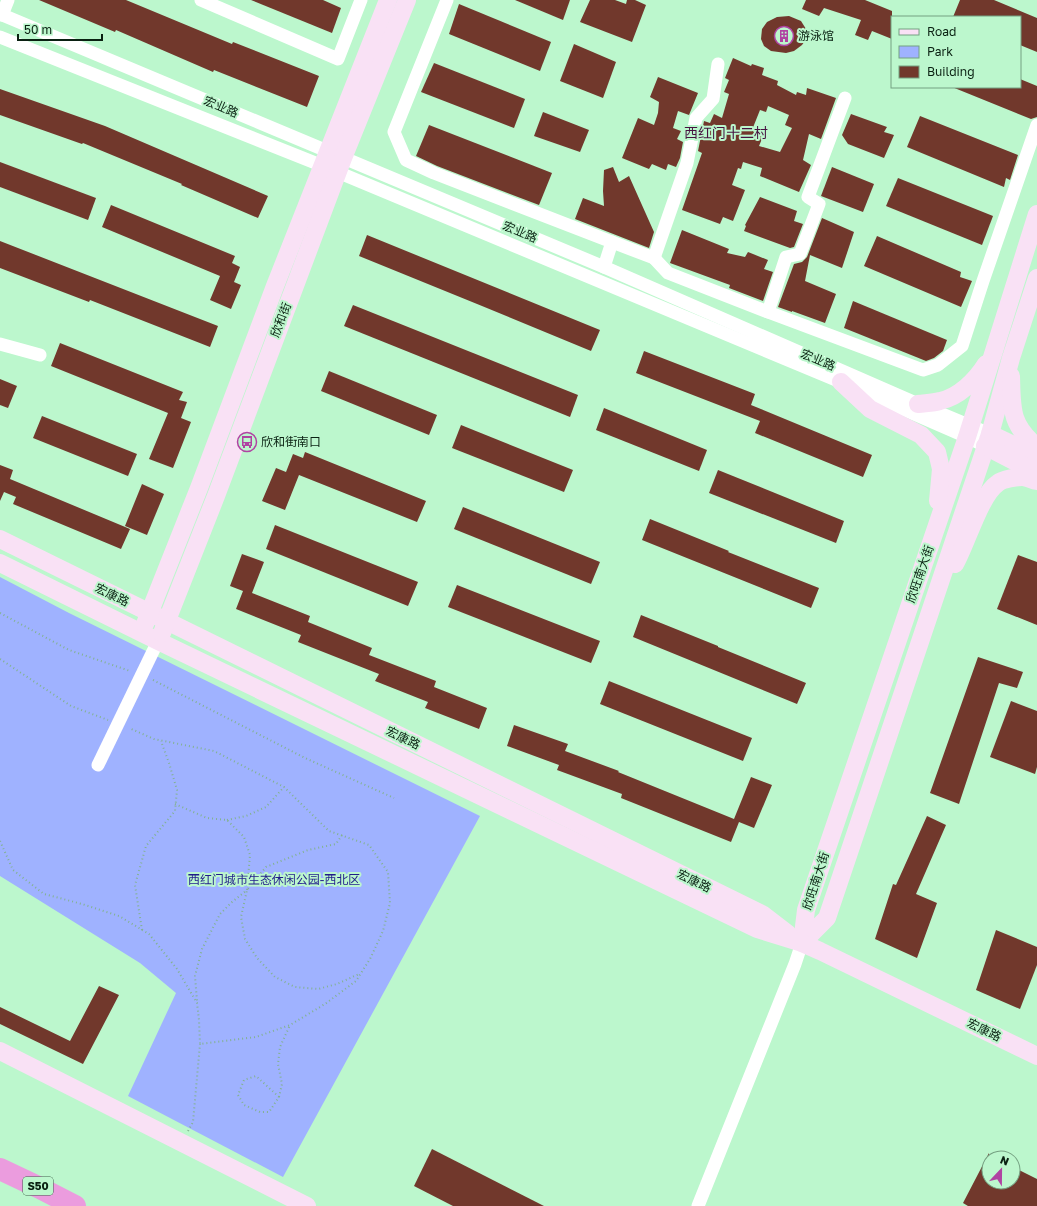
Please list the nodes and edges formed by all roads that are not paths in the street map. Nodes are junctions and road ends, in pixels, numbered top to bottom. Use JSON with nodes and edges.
{"nodes":[{"id":1,"x":8,"y":0,"type":"edge"},
{"id":2,"x":201,"y":0,"type":"edge"},
{"id":3,"x":361,"y":0,"type":"edge"},
{"id":4,"x":406,"y":0,"type":"edge"},
{"id":5,"x":447,"y":0,"type":"edge"},
{"id":6,"x":386,"y":3,"type":"edge"},
{"id":7,"x":1,"y":15,"type":"edge"},
{"id":8,"x":393,"y":33,"type":"junction"},
{"id":9,"x":0,"y":37,"type":"edge"},
{"id":10,"x":718,"y":64,"type":"dead end"},
{"id":11,"x":845,"y":98,"type":"dead end"},
{"id":12,"x":1037,"y":125,"type":"edge"},
{"id":13,"x":333,"y":162,"type":"junction"},
{"id":14,"x":1037,"y":214,"type":"edge"},
{"id":15,"x":612,"y":242,"type":"junction"},
{"id":16,"x":654,"y":258,"type":"junction"},
{"id":17,"x":604,"y":267,"type":"junction"},
{"id":18,"x":1037,"y":278,"type":"edge"},
{"id":19,"x":275,"y":286,"type":"junction"},
{"id":20,"x":292,"y":292,"type":"junction"},
{"id":21,"x":768,"y":312,"type":"junction"},
{"id":22,"x":0,"y":344,"type":"edge"},
{"id":23,"x":994,"y":351,"type":"junction"},
{"id":24,"x":40,"y":355,"type":"dead end"},
{"id":25,"x":1011,"y":358,"type":"junction"},
{"id":26,"x":840,"y":377,"type":"junction"},
{"id":27,"x":918,"y":404,"type":"junction"},
{"id":28,"x":969,"y":431,"type":"junction"},
{"id":29,"x":987,"y":440,"type":"junction"},
{"id":30,"x":1037,"y":447,"type":"edge"},
{"id":31,"x":1037,"y":456,"type":"edge"},
{"id":32,"x":1037,"y":473,"type":"edge"},
{"id":33,"x":1037,"y":481,"type":"edge"},
{"id":34,"x":199,"y":488,"type":"junction"},
{"id":35,"x":216,"y":496,"type":"junction"},
{"id":36,"x":937,"y":525,"type":"junction"},
{"id":37,"x":0,"y":539,"type":"edge"},
{"id":38,"x":0,"y":563,"type":"edge"},
{"id":39,"x":931,"y":606,"type":"junction"},
{"id":40,"x":150,"y":613,"type":"junction"},
{"id":41,"x":167,"y":622,"type":"junction"},
{"id":42,"x":141,"y":632,"type":"junction"},
{"id":43,"x":158,"y":641,"type":"junction"},
{"id":44,"x":98,"y":765,"type":"dead end"},
{"id":45,"x":802,"y":944,"type":"junction"},
{"id":46,"x":0,"y":1051,"type":"edge"},
{"id":47,"x":1037,"y":1056,"type":"edge"},
{"id":48,"x":0,"y":1169,"type":"edge"},
{"id":49,"x":75,"y":1206,"type":"edge"},
{"id":50,"x":307,"y":1206,"type":"edge"},
{"id":51,"x":698,"y":1206,"type":"edge"}],
"edges":[{"from":1,"to":7,"type":"street"},
{"from":2,"to":3,"type":"street"},
{"from":4,"to":8,"type":"main road","name":"欣和街"},
{"from":5,"to":15,"type":"street"},
{"from":6,"to":8,"type":"main road"},
{"from":6,"to":13,"type":"main road","name":"欣和街"},
{"from":7,"to":13,"type":"street","name":"宏业路"},
{"from":8,"to":13,"type":"main road","name":"欣和街"},
{"from":9,"to":13,"type":"street","name":"宏业路"},
{"from":10,"to":16,"type":"street"},
{"from":11,"to":21,"type":"street"},
{"from":12,"to":21,"type":"street"},
{"from":13,"to":17,"type":"street","name":"宏业路"},
{"from":13,"to":19,"type":"main road","name":"欣和街"},
{"from":13,"to":20,"type":"main road","name":"欣和街"},
{"from":13,"to":26,"type":"street","name":"宏业路"},
{"from":14,"to":23,"type":"main road","name":"欣旺南大街"},
{"from":15,"to":16,"type":"street"},
{"from":15,"to":17,"type":"street"},
{"from":16,"to":21,"type":"street"},
{"from":17,"to":26,"type":"street","name":"宏业路"},
{"from":18,"to":25,"type":"main road","name":"欣旺南大街"},
{"from":19,"to":20,"type":"main road"},
{"from":19,"to":34,"type":"main road","name":"欣和街"},
{"from":20,"to":35,"type":"main road","name":"欣和街"},
{"from":22,"to":24,"type":"street"},
{"from":23,"to":27,"type":"main road"},
{"from":23,"to":28,"type":"main road","name":"欣旺南大街"},
{"from":25,"to":29,"type":"main road","name":"欣旺南大街"},
{"from":25,"to":30,"type":"main road"},
{"from":26,"to":27,"type":"street","name":"宏业路"},
{"from":26,"to":28,"type":"street","name":"宏业路"},
{"from":26,"to":36,"type":"main road"},
{"from":27,"to":28,"type":"street","name":"宏业路"},
{"from":28,"to":29,"type":"street","name":"宏业路"},
{"from":28,"to":36,"type":"main road","name":"欣旺南大街"},
{"from":29,"to":31,"type":"main road","name":"宏业路"},
{"from":29,"to":32,"type":"main road","name":"宏业路"},
{"from":29,"to":39,"type":"main road","name":"欣旺南大街"},
{"from":33,"to":39,"type":"main road"},
{"from":34,"to":35,"type":"main road"},
{"from":34,"to":40,"type":"main road","name":"欣和街"},
{"from":35,"to":41,"type":"main road","name":"欣和街"},
{"from":36,"to":45,"type":"main road","name":"欣旺南大街"},
{"from":37,"to":40,"type":"main road","name":"宏康路"},
{"from":38,"to":42,"type":"main road","name":"宏康路"},
{"from":39,"to":45,"type":"main road","name":"欣旺南大街"},
{"from":40,"to":41,"type":"main road","name":"宏康路"},
{"from":40,"to":42,"type":"main road","name":"欣和街"},
{"from":41,"to":43,"type":"main road","name":"欣和街"},
{"from":41,"to":45,"type":"main road","name":"宏康路"},
{"from":42,"to":43,"type":"main road","name":"宏康路"},
{"from":43,"to":44,"type":"street"},
{"from":43,"to":45,"type":"main road","name":"宏康路"},
{"from":45,"to":47,"type":"main road","name":"宏康路"},
{"from":45,"to":51,"type":"street"},
{"from":46,"to":50,"type":"main road"},
{"from":48,"to":49,"type":"highway","number":"S50"}]}
